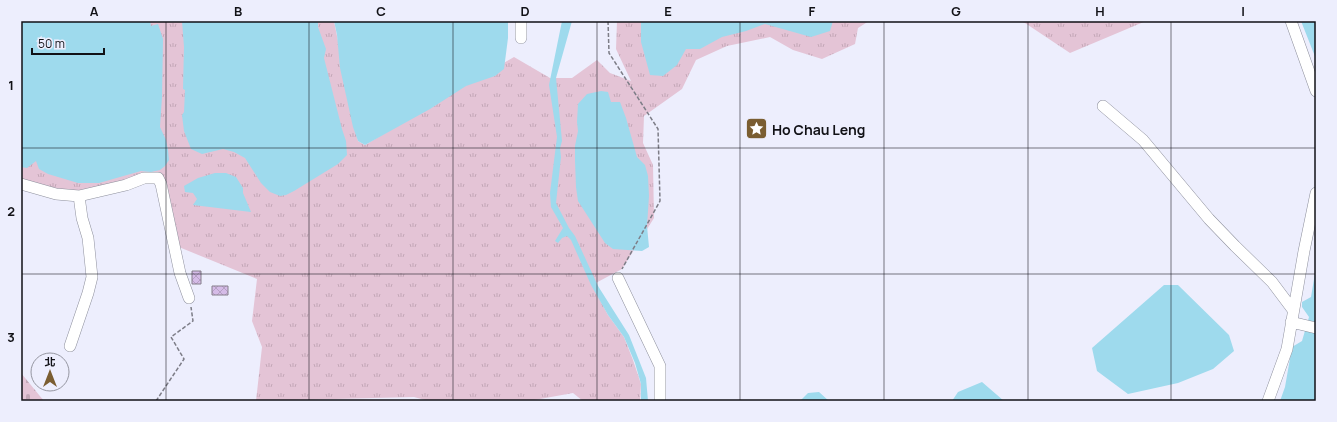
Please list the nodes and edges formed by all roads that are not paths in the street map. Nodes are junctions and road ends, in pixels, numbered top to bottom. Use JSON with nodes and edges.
{"nodes":[{"id":1,"x":521,"y":21,"type":"edge"},
{"id":2,"x":1291,"y":21,"type":"edge"},
{"id":3,"x":521,"y":38,"type":"dead end"},
{"id":4,"x":1316,"y":91,"type":"edge"},
{"id":5,"x":1103,"y":106,"type":"dead end"},
{"id":6,"x":21,"y":184,"type":"edge"},
{"id":7,"x":1316,"y":193,"type":"edge"},
{"id":8,"x":79,"y":196,"type":"junction"},
{"id":9,"x":618,"y":278,"type":"road end"},
{"id":10,"x":189,"y":298,"type":"road end"},
{"id":11,"x":1295,"y":319,"type":"junction"},
{"id":12,"x":1316,"y":328,"type":"edge"},
{"id":13,"x":70,"y":346,"type":"dead end"},
{"id":14,"x":660,"y":401,"type":"edge"},
{"id":15,"x":1268,"y":401,"type":"edge"}],
"edges":[{"from":1,"to":3,"type":"street"},
{"from":2,"to":4,"type":"street"},
{"from":5,"to":11,"type":"street"},
{"from":6,"to":8,"type":"street"},
{"from":7,"to":11,"type":"street"},
{"from":8,"to":10,"type":"street"},
{"from":8,"to":13,"type":"street"},
{"from":9,"to":14,"type":"street"},
{"from":11,"to":12,"type":"street"},
{"from":11,"to":15,"type":"street"}]}
